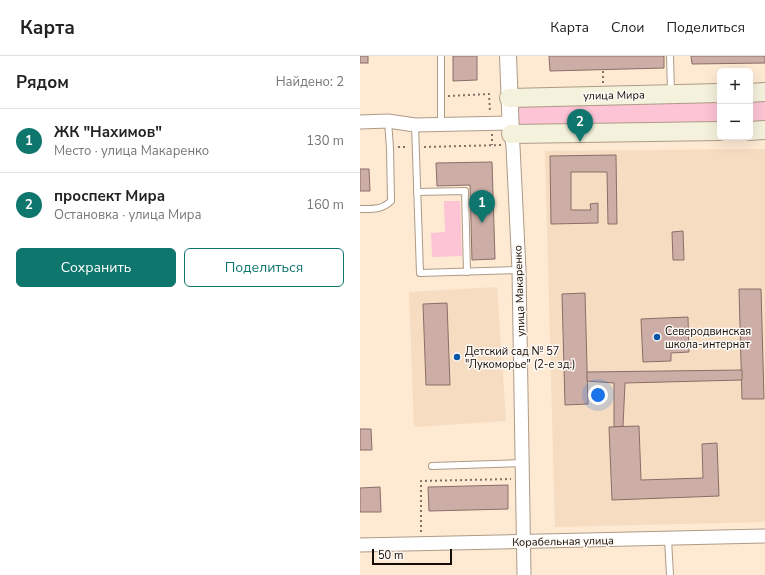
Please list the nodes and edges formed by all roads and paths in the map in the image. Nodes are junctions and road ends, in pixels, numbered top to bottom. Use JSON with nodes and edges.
{"nodes":[{"id":1,"x":441,"y":56,"type":"edge"},
{"id":2,"x":508,"y":56,"type":"edge"},
{"id":3,"x":670,"y":56,"type":"edge"},
{"id":4,"x":603,"y":69,"type":"dead end"},
{"id":5,"x":603,"y":88,"type":"dead end"},
{"id":6,"x":765,"y":92,"type":"edge"},
{"id":7,"x":717,"y":93,"type":"edge"},
{"id":8,"x":753,"y":93,"type":"edge"},
{"id":9,"x":489,"y":94,"type":"dead end"},
{"id":10,"x":671,"y":94,"type":"junction"},
{"id":11,"x":441,"y":96,"type":"junction"},
{"id":12,"x":509,"y":98,"type":"junction"},
{"id":13,"x":360,"y":122,"type":"edge"},
{"id":14,"x":388,"y":122,"type":"junction"},
{"id":15,"x":415,"y":125,"type":"junction"},
{"id":16,"x":441,"y":125,"type":"junction"},
{"id":17,"x":765,"y":130,"type":"edge"},
{"id":18,"x":717,"y":131,"type":"edge"},
{"id":19,"x":753,"y":131,"type":"edge"},
{"id":20,"x":510,"y":134,"type":"junction"},
{"id":21,"x":416,"y":147,"type":"junction"},
{"id":22,"x":390,"y":148,"type":"junction"},
{"id":23,"x":417,"y":192,"type":"junction"},
{"id":24,"x":360,"y":209,"type":"edge"},
{"id":25,"x":520,"y":270,"type":"junction"},
{"id":26,"x":467,"y":272,"type":"junction"},
{"id":27,"x":523,"y":463,"type":"junction"},
{"id":28,"x":432,"y":466,"type":"dead end"},
{"id":29,"x":514,"y":479,"type":"dead end"},
{"id":30,"x":421,"y":533,"type":"dead end"},
{"id":31,"x":765,"y":536,"type":"edge"},
{"id":32,"x":668,"y":539,"type":"junction"},
{"id":33,"x":523,"y":542,"type":"junction"},
{"id":34,"x":360,"y":545,"type":"edge"},
{"id":35,"x":524,"y":575,"type":"edge"},
{"id":36,"x":670,"y":575,"type":"edge"}],
"edges":[{"from":1,"to":11,"type":"lane"},
{"from":2,"to":12,"type":"street","name":"улица Макаренко"},
{"from":3,"to":10,"type":"lane"},
{"from":4,"to":5,"type":"path"},
{"from":6,"to":8,"type":"main road"},
{"from":7,"to":10,"type":"main road","name":"улица Мира"},
{"from":9,"to":11,"type":"path"},
{"from":10,"to":12,"type":"main road","name":"улица Мира"},
{"from":11,"to":16,"type":"lane"},
{"from":12,"to":20,"type":"street","name":"улица Макаренко"},
{"from":13,"to":14,"type":"street"},
{"from":14,"to":15,"type":"street"},
{"from":14,"to":22,"type":"lane"},
{"from":15,"to":16,"type":"street"},
{"from":15,"to":21,"type":"lane"},
{"from":16,"to":20,"type":"street"},
{"from":17,"to":19,"type":"main road"},
{"from":18,"to":20,"type":"main road"},
{"from":20,"to":21,"type":"path"},
{"from":20,"to":25,"type":"street","name":"улица Макаренко"},
{"from":21,"to":22,"type":"path"},
{"from":21,"to":23,"type":"lane"},
{"from":22,"to":24,"type":"lane"},
{"from":23,"to":26,"type":"lane"},
{"from":23,"to":26,"type":"lane"},
{"from":25,"to":26,"type":"lane"},
{"from":25,"to":27,"type":"street","name":"улица Макаренко"},
{"from":27,"to":28,"type":"lane"},
{"from":27,"to":33,"type":"street","name":"улица Макаренко"},
{"from":29,"to":30,"type":"path"},
{"from":31,"to":32,"type":"street","name":"Корабельная улица"},
{"from":32,"to":33,"type":"street","name":"Корабельная улица"},
{"from":32,"to":36,"type":"lane"},
{"from":33,"to":34,"type":"street","name":"Корабельная улица"},
{"from":33,"to":35,"type":"street","name":"улица Макаренко"}]}
